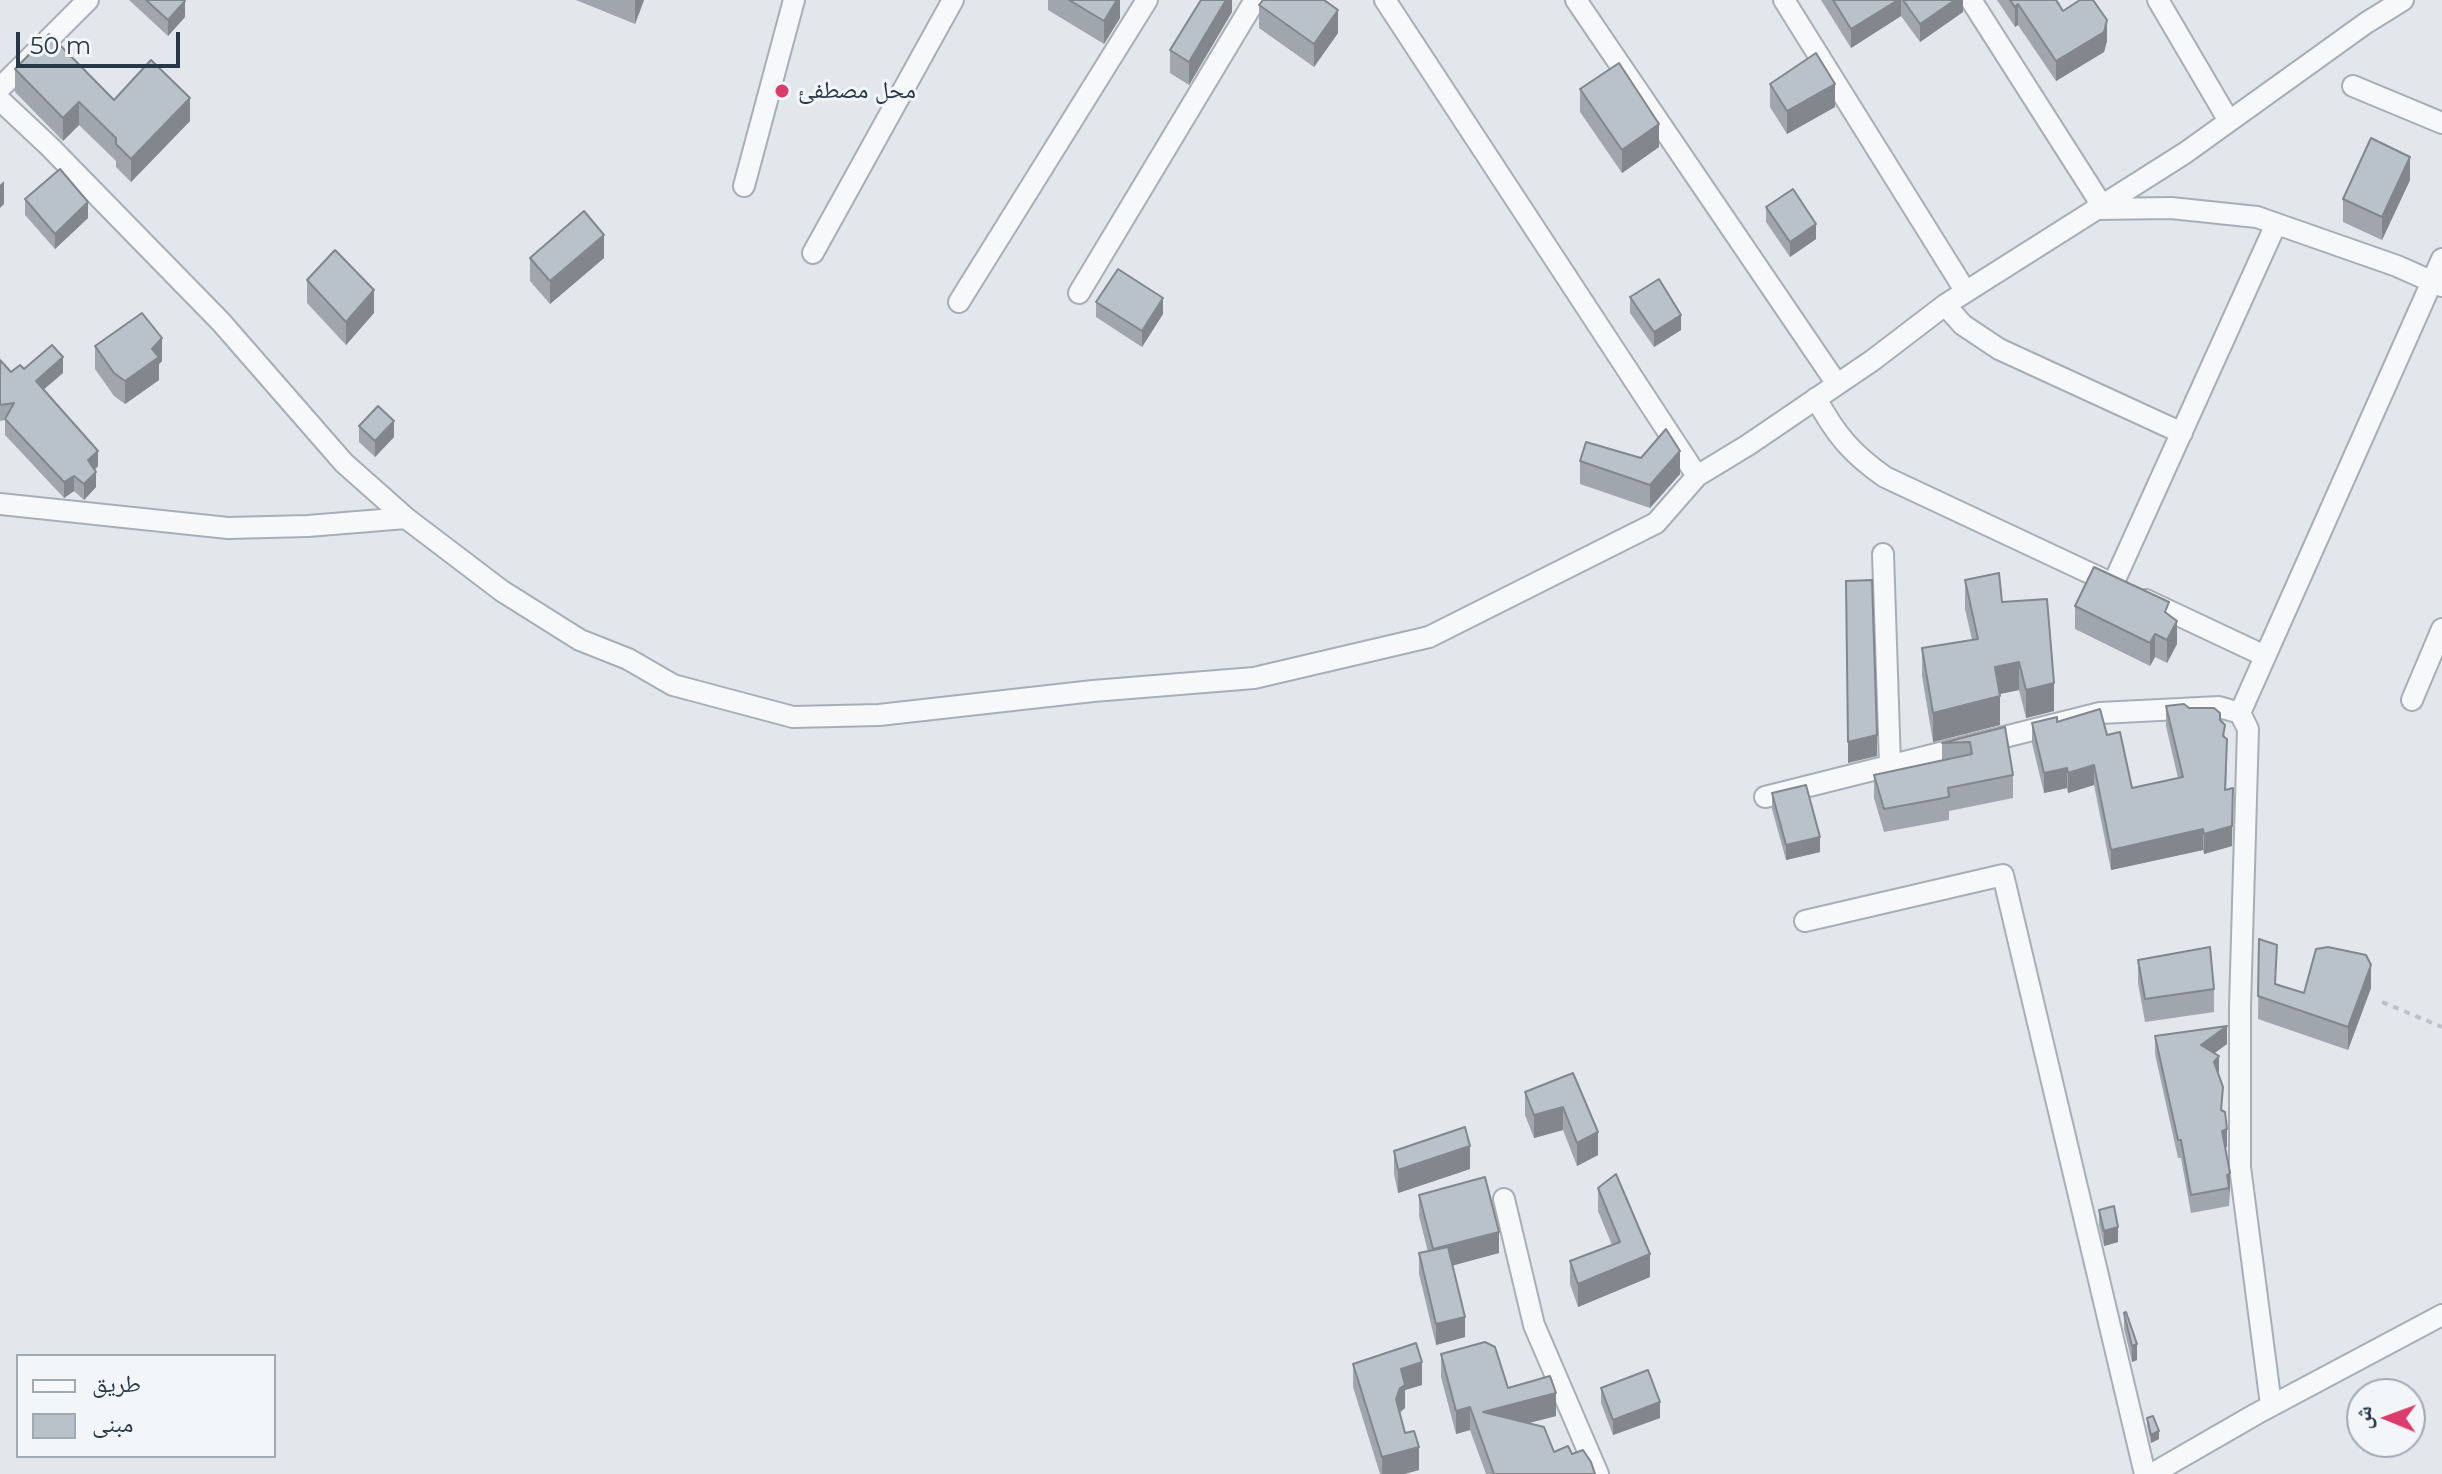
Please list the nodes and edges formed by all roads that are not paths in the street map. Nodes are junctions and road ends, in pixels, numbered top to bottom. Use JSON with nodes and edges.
{"nodes":[{"id":1,"x":88,"y":0,"type":"edge"},
{"id":2,"x":794,"y":0,"type":"edge"},
{"id":3,"x":953,"y":0,"type":"edge"},
{"id":4,"x":1147,"y":0,"type":"edge"},
{"id":5,"x":1255,"y":0,"type":"edge"},
{"id":6,"x":1385,"y":0,"type":"edge"},
{"id":7,"x":1576,"y":0,"type":"edge"},
{"id":8,"x":1784,"y":0,"type":"edge"},
{"id":9,"x":1971,"y":0,"type":"edge"},
{"id":10,"x":2158,"y":0,"type":"edge"},
{"id":11,"x":2403,"y":0,"type":"edge"},
{"id":12,"x":2353,"y":86,"type":"dead end"},
{"id":13,"x":0,"y":88,"type":"edge"},
{"id":14,"x":0,"y":100,"type":"edge"},
{"id":15,"x":2229,"y":121,"type":"junction"},
{"id":16,"x":2442,"y":123,"type":"edge"},
{"id":17,"x":744,"y":186,"type":"dead end"},
{"id":18,"x":2097,"y":207,"type":"junction"},
{"id":19,"x":2276,"y":224,"type":"junction"},
{"id":20,"x":813,"y":253,"type":"dead end"},
{"id":21,"x":2442,"y":259,"type":"edge"},
{"id":22,"x":2437,"y":284,"type":"edge"},
{"id":23,"x":1966,"y":292,"type":"junction"},
{"id":24,"x":1079,"y":293,"type":"dead end"},
{"id":25,"x":959,"y":302,"type":"dead end"},
{"id":26,"x":1945,"y":305,"type":"junction"},
{"id":27,"x":1837,"y":384,"type":"junction"},
{"id":28,"x":1816,"y":398,"type":"junction"},
{"id":29,"x":2182,"y":433,"type":"junction"},
{"id":30,"x":1697,"y":476,"type":"junction"},
{"id":31,"x":0,"y":504,"type":"edge"},
{"id":32,"x":406,"y":518,"type":"junction"},
{"id":33,"x":1883,"y":554,"type":"dead end"},
{"id":34,"x":2113,"y":584,"type":"junction"},
{"id":35,"x":2442,"y":629,"type":"edge"},
{"id":36,"x":2265,"y":656,"type":"junction"},
{"id":37,"x":2412,"y":700,"type":"dead end"},
{"id":38,"x":2240,"y":713,"type":"junction"},
{"id":39,"x":1890,"y":764,"type":"junction"},
{"id":40,"x":1765,"y":797,"type":"dead end"},
{"id":41,"x":1805,"y":921,"type":"dead end"},
{"id":42,"x":1504,"y":1199,"type":"dead end"},
{"id":43,"x":2442,"y":1315,"type":"edge"},
{"id":44,"x":2271,"y":1405,"type":"junction"},
{"id":45,"x":1598,"y":1474,"type":"edge"},
{"id":46,"x":2145,"y":1474,"type":"edge"},
{"id":47,"x":2152,"y":1474,"type":"edge"}],
"edges":[{"from":1,"to":13,"type":"street"},
{"from":2,"to":17,"type":"street"},
{"from":3,"to":20,"type":"street"},
{"from":4,"to":25,"type":"street"},
{"from":5,"to":24,"type":"street"},
{"from":6,"to":30,"type":"street"},
{"from":7,"to":27,"type":"street"},
{"from":8,"to":23,"type":"street"},
{"from":9,"to":18,"type":"street"},
{"from":10,"to":15,"type":"street"},
{"from":11,"to":15,"type":"street"},
{"from":12,"to":16,"type":"street"},
{"from":14,"to":32,"type":"street"},
{"from":15,"to":18,"type":"street"},
{"from":18,"to":19,"type":"street"},
{"from":18,"to":23,"type":"street"},
{"from":19,"to":22,"type":"street"},
{"from":19,"to":29,"type":"street"},
{"from":21,"to":22,"type":"street"},
{"from":22,"to":36,"type":"street"},
{"from":23,"to":26,"type":"street"},
{"from":26,"to":27,"type":"street"},
{"from":26,"to":29,"type":"street"},
{"from":27,"to":28,"type":"street"},
{"from":28,"to":30,"type":"street"},
{"from":28,"to":34,"type":"street"},
{"from":29,"to":34,"type":"street"},
{"from":30,"to":32,"type":"street"},
{"from":31,"to":32,"type":"street"},
{"from":33,"to":39,"type":"street"},
{"from":34,"to":36,"type":"street"},
{"from":35,"to":37,"type":"street"},
{"from":36,"to":38,"type":"street"},
{"from":38,"to":39,"type":"street"},
{"from":38,"to":44,"type":"street"},
{"from":39,"to":40,"type":"street"},
{"from":41,"to":46,"type":"street"},
{"from":42,"to":45,"type":"street"},
{"from":43,"to":44,"type":"street"},
{"from":44,"to":47,"type":"street"}]}
